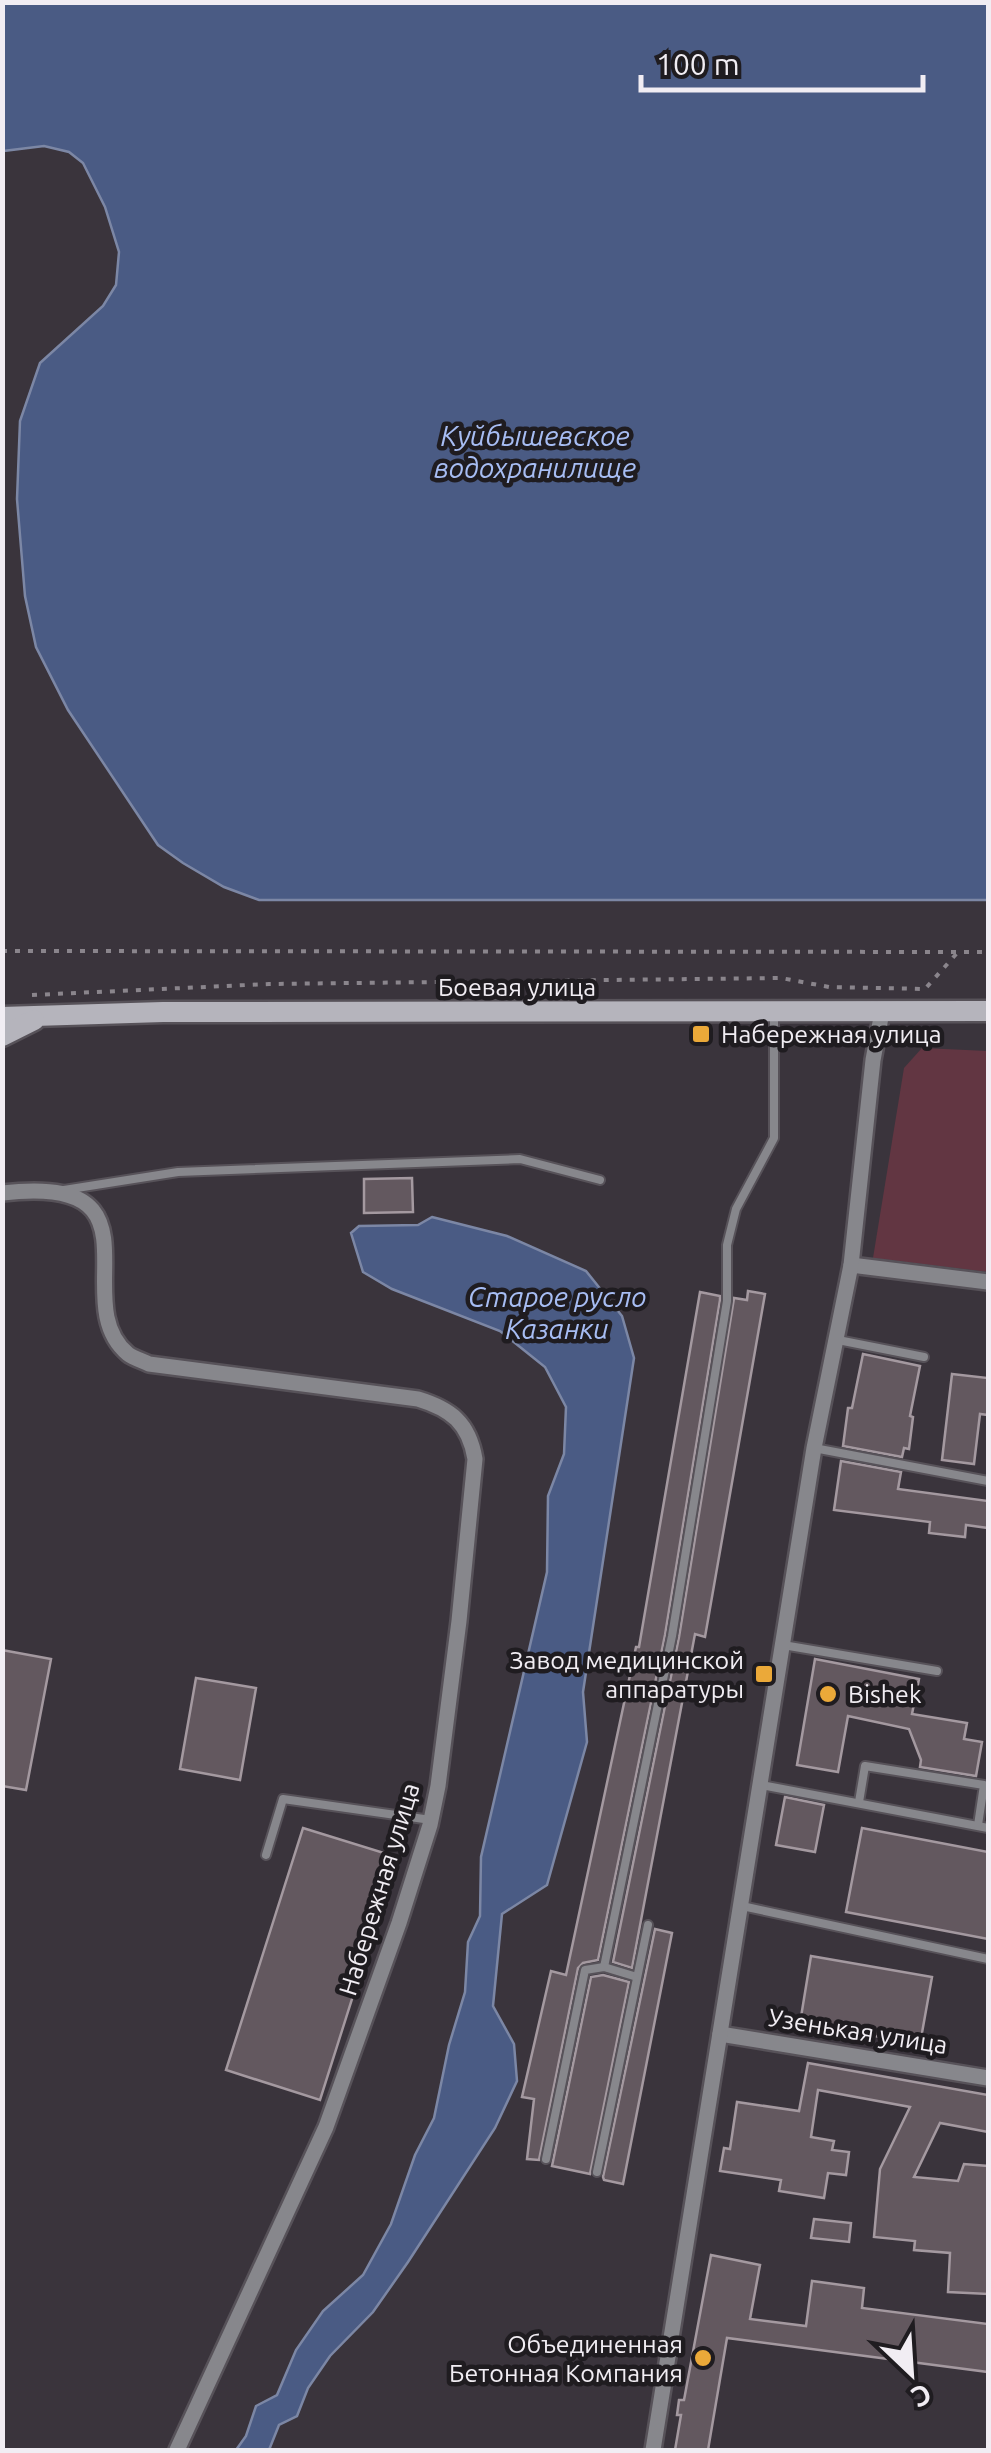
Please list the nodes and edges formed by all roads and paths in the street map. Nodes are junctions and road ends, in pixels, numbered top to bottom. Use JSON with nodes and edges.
{"nodes":[{"id":1,"x":2,"y":951,"type":"edge"},
{"id":2,"x":958,"y":952,"type":"junction"},
{"id":3,"x":988,"y":952,"type":"edge"},
{"id":4,"x":30,"y":995,"type":"dead end"},
{"id":5,"x":988,"y":1011,"type":"edge"},
{"id":6,"x":882,"y":1012,"type":"junction"},
{"id":7,"x":774,"y":1013,"type":"junction"},
{"id":8,"x":45,"y":1015,"type":"junction"},
{"id":9,"x":2,"y":1017,"type":"edge"},
{"id":10,"x":2,"y":1036,"type":"edge"},
{"id":11,"x":600,"y":1180,"type":"dead end"},
{"id":12,"x":63,"y":1190,"type":"junction"},
{"id":13,"x":2,"y":1193,"type":"edge"},
{"id":14,"x":852,"y":1265,"type":"junction"},
{"id":15,"x":988,"y":1282,"type":"edge"},
{"id":16,"x":838,"y":1340,"type":"junction"},
{"id":17,"x":924,"y":1357,"type":"dead end"},
{"id":18,"x":814,"y":1448,"type":"junction"},
{"id":19,"x":988,"y":1482,"type":"edge"},
{"id":20,"x":783,"y":1645,"type":"junction"},
{"id":21,"x":936,"y":1671,"type":"dead end"},
{"id":22,"x":761,"y":1785,"type":"junction"},
{"id":23,"x":859,"y":1802,"type":"junction"},
{"id":24,"x":431,"y":1820,"type":"junction"},
{"id":25,"x":978,"y":1826,"type":"junction"},
{"id":26,"x":988,"y":1828,"type":"edge"},
{"id":27,"x":266,"y":1855,"type":"dead end"},
{"id":28,"x":742,"y":1906,"type":"junction"},
{"id":29,"x":648,"y":1926,"type":"dead end"},
{"id":30,"x":988,"y":1959,"type":"edge"},
{"id":31,"x":604,"y":1967,"type":"junction"},
{"id":32,"x":637,"y":1977,"type":"junction"},
{"id":33,"x":720,"y":2034,"type":"junction"},
{"id":34,"x":988,"y":2078,"type":"edge"},
{"id":35,"x":546,"y":2159,"type":"dead end"},
{"id":36,"x":596,"y":2172,"type":"dead end"},
{"id":37,"x":178,"y":2450,"type":"edge"},
{"id":38,"x":653,"y":2450,"type":"edge"}],
"edges":[{"from":1,"to":2,"type":"path"},
{"from":2,"to":3,"type":"path"},
{"from":2,"to":4,"type":"path"},
{"from":5,"to":6,"type":"main road","name":"Боевая улица"},
{"from":6,"to":7,"type":"main road","name":"Боевая улица"},
{"from":6,"to":14,"type":"street"},
{"from":7,"to":8,"type":"main road","name":"Боевая улица"},
{"from":7,"to":31,"type":"lane"},
{"from":8,"to":9,"type":"main road","name":"Боевая улица"},
{"from":8,"to":10,"type":"main road"},
{"from":11,"to":12,"type":"lane"},
{"from":12,"to":13,"type":"street"},
{"from":12,"to":24,"type":"street","name":"Набережная улица"},
{"from":14,"to":15,"type":"street"},
{"from":14,"to":16,"type":"street"},
{"from":16,"to":17,"type":"lane"},
{"from":16,"to":18,"type":"street"},
{"from":18,"to":19,"type":"lane"},
{"from":18,"to":20,"type":"street"},
{"from":20,"to":21,"type":"lane"},
{"from":20,"to":22,"type":"street"},
{"from":22,"to":23,"type":"lane"},
{"from":22,"to":28,"type":"street"},
{"from":23,"to":25,"type":"lane"},
{"from":23,"to":25,"type":"lane"},
{"from":24,"to":27,"type":"lane"},
{"from":24,"to":37,"type":"street","name":"Набережная улица"},
{"from":25,"to":26,"type":"lane"},
{"from":28,"to":30,"type":"lane"},
{"from":28,"to":33,"type":"street"},
{"from":29,"to":32,"type":"lane"},
{"from":31,"to":32,"type":"lane"},
{"from":31,"to":35,"type":"lane"},
{"from":32,"to":36,"type":"lane"},
{"from":33,"to":34,"type":"street","name":"Узенькая улица"},
{"from":33,"to":38,"type":"street"}]}
